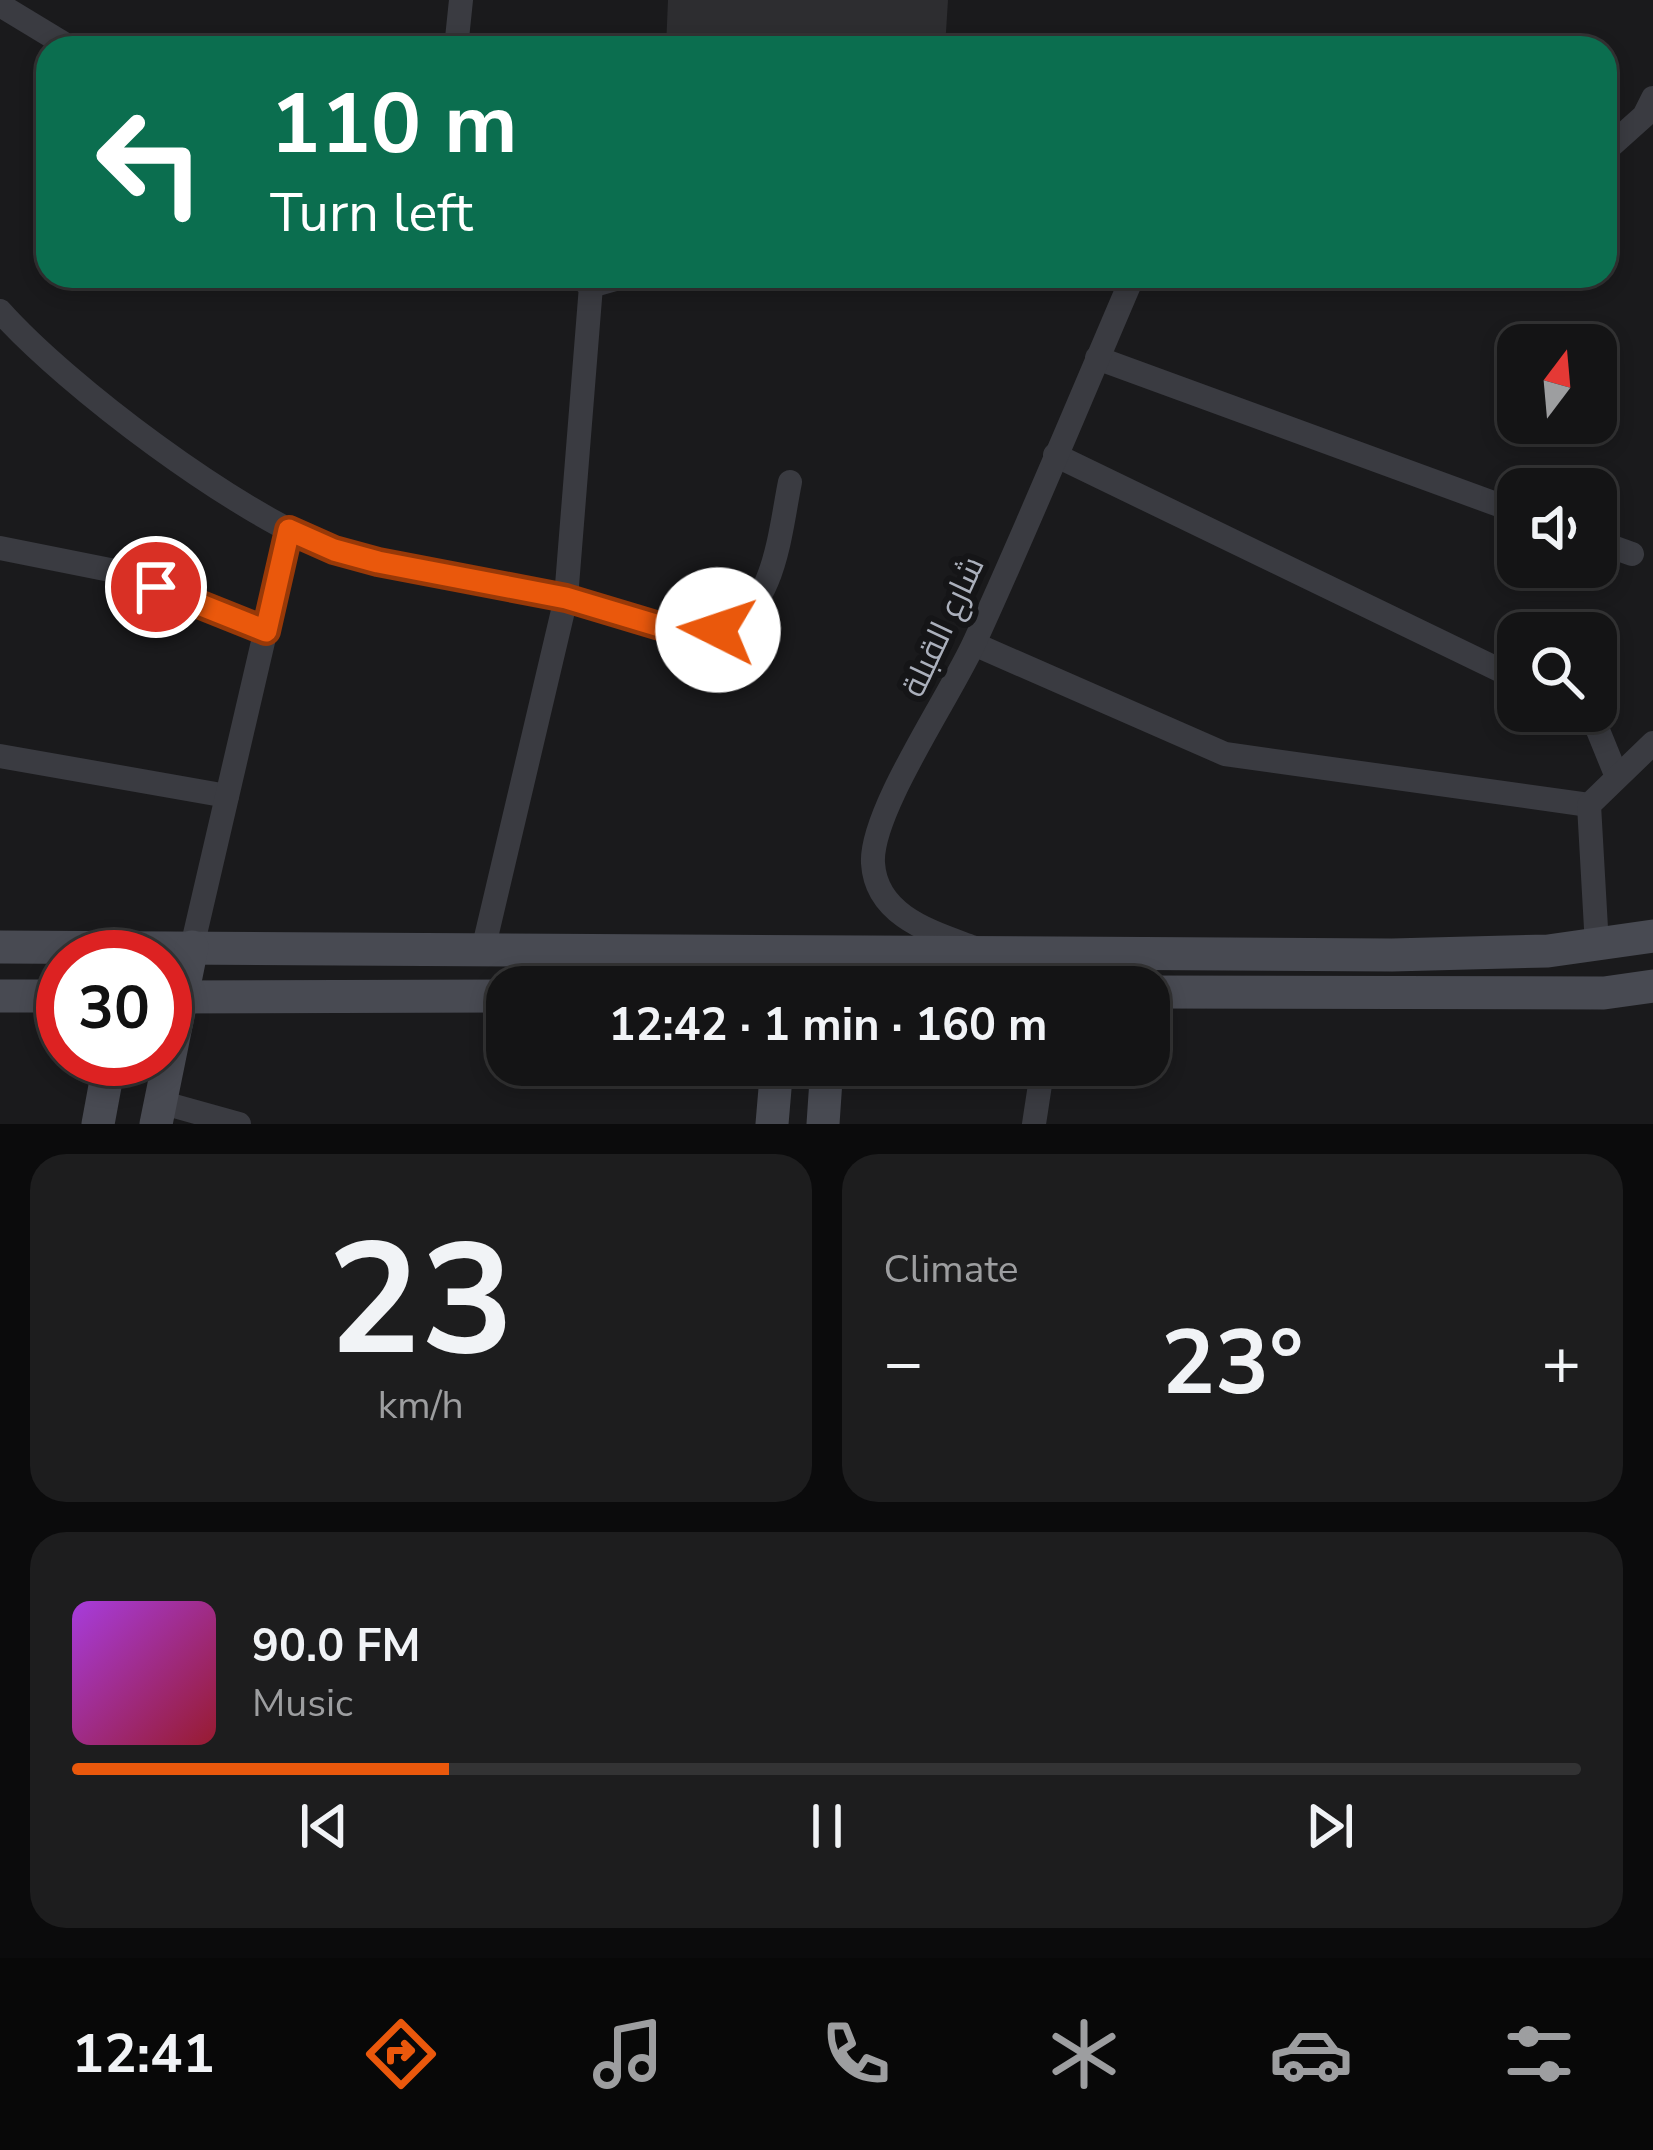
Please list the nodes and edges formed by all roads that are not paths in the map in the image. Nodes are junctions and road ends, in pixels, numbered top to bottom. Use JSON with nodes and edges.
{"nodes":[{"id":1,"x":461,"y":0,"type":"edge"},
{"id":2,"x":0,"y":5,"type":"edge"},
{"id":3,"x":51,"y":36,"type":"edge"},
{"id":4,"x":457,"y":36,"type":"edge"},
{"id":5,"x":1653,"y":98,"type":"edge"},
{"id":6,"x":1617,"y":140,"type":"edge"},
{"id":7,"x":584,"y":288,"type":"edge"},
{"id":8,"x":1128,"y":288,"type":"edge"},
{"id":9,"x":0,"y":310,"type":"edge"},
{"id":10,"x":0,"y":339,"type":"edge"},
{"id":11,"x":31,"y":345,"type":"junction"},
{"id":12,"x":1097,"y":358,"type":"junction"},
{"id":13,"x":1055,"y":455,"type":"junction"},
{"id":14,"x":790,"y":482,"type":"dead end"},
{"id":15,"x":1497,"y":504,"type":"edge"},
{"id":16,"x":289,"y":530,"type":"junction"},
{"id":17,"x":0,"y":548,"type":"edge"},
{"id":18,"x":1617,"y":549,"type":"edge"},
{"id":19,"x":1632,"y":554,"type":"dead end"},
{"id":20,"x":566,"y":598,"type":"junction"},
{"id":21,"x":266,"y":631,"type":"junction"},
{"id":22,"x":974,"y":644,"type":"junction"},
{"id":23,"x":1497,"y":669,"type":"edge"},
{"id":24,"x":1599,"y":732,"type":"edge"},
{"id":25,"x":1653,"y":742,"type":"edge"},
{"id":26,"x":0,"y":756,"type":"edge"},
{"id":27,"x":1617,"y":778,"type":"junction"},
{"id":28,"x":227,"y":796,"type":"junction"},
{"id":29,"x":1589,"y":805,"type":"junction"},
{"id":30,"x":1653,"y":936,"type":"edge"},
{"id":31,"x":1597,"y":946,"type":"junction"},
{"id":32,"x":0,"y":947,"type":"edge"},
{"id":33,"x":192,"y":947,"type":"joint"},
{"id":34,"x":36,"y":948,"type":"edge"},
{"id":35,"x":483,"y":950,"type":"junction"},
{"id":36,"x":986,"y":951,"type":"junction"},
{"id":37,"x":1392,"y":955,"type":"junction"},
{"id":38,"x":1653,"y":986,"type":"edge"},
{"id":39,"x":1170,"y":992,"type":"edge"},
{"id":40,"x":1390,"y":993,"type":"junction"},
{"id":41,"x":486,"y":995,"type":"edge"},
{"id":42,"x":0,"y":996,"type":"edge"},
{"id":43,"x":36,"y":996,"type":"edge"},
{"id":44,"x":192,"y":997,"type":"edge"},
{"id":45,"x":105,"y":1086,"type":"edge"},
{"id":46,"x":775,"y":1086,"type":"edge"},
{"id":47,"x":826,"y":1086,"type":"edge"},
{"id":48,"x":1040,"y":1086,"type":"edge"},
{"id":49,"x":158,"y":1113,"type":"edge"},
{"id":50,"x":98,"y":1124,"type":"edge"},
{"id":51,"x":239,"y":1124,"type":"edge"},
{"id":52,"x":772,"y":1124,"type":"edge"},
{"id":53,"x":823,"y":1124,"type":"edge"},
{"id":54,"x":1034,"y":1124,"type":"edge"}],
"edges":[{"from":1,"to":4,"type":"street"},
{"from":2,"to":3,"type":"street"},
{"from":5,"to":6,"type":"street"},
{"from":7,"to":20,"type":"street"},
{"from":8,"to":12,"type":"street","name":"شارع القبلة"},
{"from":9,"to":11,"type":"street"},
{"from":10,"to":11,"type":"street"},
{"from":11,"to":16,"type":"street"},
{"from":12,"to":13,"type":"street","name":"شارع القبلة"},
{"from":12,"to":15,"type":"street"},
{"from":13,"to":22,"type":"street","name":"شارع القبلة"},
{"from":13,"to":23,"type":"street"},
{"from":14,"to":20,"type":"street"},
{"from":16,"to":20,"type":"street"},
{"from":16,"to":21,"type":"street"},
{"from":17,"to":21,"type":"street"},
{"from":18,"to":19,"type":"street"},
{"from":20,"to":35,"type":"street"},
{"from":21,"to":28,"type":"street"},
{"from":22,"to":29,"type":"street"},
{"from":22,"to":36,"type":"street","name":"شارع القبلة"},
{"from":24,"to":27,"type":"street"},
{"from":25,"to":27,"type":"street"},
{"from":26,"to":28,"type":"street"},
{"from":27,"to":29,"type":"street"},
{"from":28,"to":33,"type":"street"},
{"from":29,"to":31,"type":"street"},
{"from":30,"to":31,"type":"main road"},
{"from":31,"to":37,"type":"main road"},
{"from":32,"to":34,"type":"main road"},
{"from":33,"to":35,"type":"main road"},
{"from":35,"to":36,"type":"main road"},
{"from":36,"to":37,"type":"main road"},
{"from":37,"to":40,"type":"main road"},
{"from":38,"to":40,"type":"main road"},
{"from":39,"to":40,"type":"main road"},
{"from":41,"to":44,"type":"main road"},
{"from":42,"to":43,"type":"main road"},
{"from":45,"to":50,"type":"main road"},
{"from":46,"to":52,"type":"main road"},
{"from":47,"to":53,"type":"main road"},
{"from":48,"to":54,"type":"street"},
{"from":49,"to":51,"type":"street"}]}
